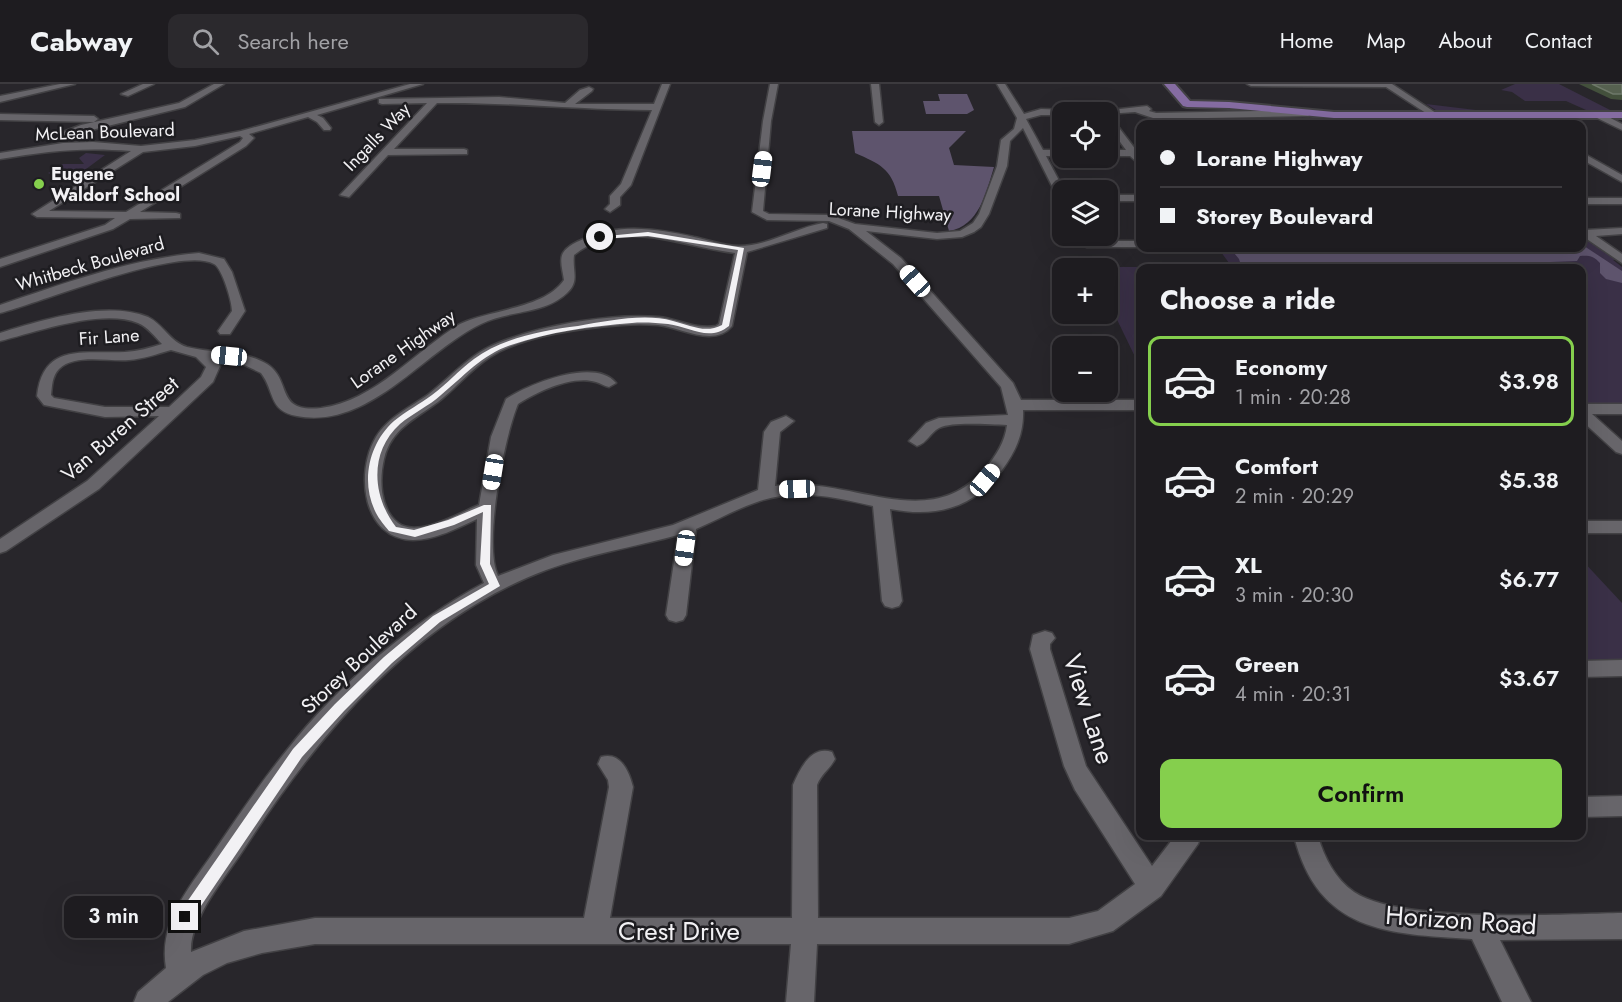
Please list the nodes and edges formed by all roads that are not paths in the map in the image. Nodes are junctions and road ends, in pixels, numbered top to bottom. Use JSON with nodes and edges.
{"nodes":[{"id":1,"x":71,"y":84,"type":"edge"},
{"id":2,"x":150,"y":84,"type":"edge"},
{"id":3,"x":220,"y":84,"type":"edge"},
{"id":4,"x":419,"y":84,"type":"edge"},
{"id":5,"x":666,"y":84,"type":"edge"},
{"id":6,"x":774,"y":84,"type":"edge"},
{"id":7,"x":875,"y":84,"type":"edge"},
{"id":8,"x":1001,"y":84,"type":"edge"},
{"id":9,"x":1251,"y":84,"type":"edge"},
{"id":10,"x":1167,"y":85,"type":"edge"},
{"id":11,"x":1387,"y":85,"type":"edge"},
{"id":12,"x":589,"y":89,"type":"dead end"},
{"id":13,"x":125,"y":94,"type":"dead end"},
{"id":14,"x":0,"y":99,"type":"edge"},
{"id":15,"x":365,"y":99,"type":"junction"},
{"id":16,"x":1184,"y":100,"type":"junction"},
{"id":17,"x":434,"y":101,"type":"junction"},
{"id":18,"x":568,"y":105,"type":"junction"},
{"id":19,"x":656,"y":107,"type":"junction"},
{"id":20,"x":1137,"y":110,"type":"junction"},
{"id":21,"x":159,"y":111,"type":"junction"},
{"id":22,"x":1118,"y":111,"type":"edge"},
{"id":23,"x":1052,"y":112,"type":"edge"},
{"id":24,"x":1308,"y":113,"type":"junction"},
{"id":25,"x":308,"y":114,"type":"junction"},
{"id":26,"x":1511,"y":115,"type":"junction"},
{"id":27,"x":1598,"y":115,"type":"junction"},
{"id":28,"x":1622,"y":115,"type":"edge"},
{"id":29,"x":168,"y":116,"type":"dead end"},
{"id":30,"x":1194,"y":116,"type":"junction"},
{"id":31,"x":1256,"y":116,"type":"junction"},
{"id":32,"x":0,"y":117,"type":"edge"},
{"id":33,"x":1021,"y":119,"type":"junction"},
{"id":34,"x":1198,"y":120,"type":"edge"},
{"id":35,"x":1261,"y":120,"type":"edge"},
{"id":36,"x":1435,"y":120,"type":"edge"},
{"id":37,"x":1520,"y":120,"type":"edge"},
{"id":38,"x":879,"y":122,"type":"dead end"},
{"id":39,"x":101,"y":123,"type":"junction"},
{"id":40,"x":1622,"y":127,"type":"edge"},
{"id":41,"x":327,"y":128,"type":"dead end"},
{"id":42,"x":1118,"y":131,"type":"edge"},
{"id":43,"x":242,"y":133,"type":"junction"},
{"id":44,"x":63,"y":134,"type":"dead end"},
{"id":45,"x":141,"y":149,"type":"junction"},
{"id":46,"x":386,"y":152,"type":"junction"},
{"id":47,"x":464,"y":152,"type":"dead end"},
{"id":48,"x":1136,"y":152,"type":"edge"},
{"id":49,"x":1040,"y":153,"type":"junction"},
{"id":50,"x":1052,"y":153,"type":"edge"},
{"id":51,"x":1118,"y":153,"type":"edge"},
{"id":52,"x":1136,"y":153,"type":"edge"},
{"id":53,"x":0,"y":156,"type":"edge"},
{"id":54,"x":1586,"y":158,"type":"edge"},
{"id":55,"x":1622,"y":179,"type":"edge"},
{"id":56,"x":1054,"y":180,"type":"edge"},
{"id":57,"x":345,"y":195,"type":"dead end"},
{"id":58,"x":1118,"y":198,"type":"edge"},
{"id":59,"x":1136,"y":198,"type":"edge"},
{"id":60,"x":1586,"y":201,"type":"edge"},
{"id":61,"x":1622,"y":201,"type":"edge"},
{"id":62,"x":610,"y":209,"type":"dead end"},
{"id":63,"x":761,"y":215,"type":"junction"},
{"id":64,"x":127,"y":216,"type":"junction"},
{"id":65,"x":176,"y":216,"type":"dead end"},
{"id":66,"x":747,"y":218,"type":"dead end"},
{"id":67,"x":853,"y":227,"type":"junction"},
{"id":68,"x":1622,"y":231,"type":"edge"},
{"id":69,"x":1586,"y":233,"type":"edge"},
{"id":70,"x":1586,"y":234,"type":"edge"},
{"id":71,"x":1118,"y":244,"type":"edge"},
{"id":72,"x":1136,"y":244,"type":"edge"},
{"id":73,"x":742,"y":249,"type":"junction"},
{"id":74,"x":1622,"y":259,"type":"edge"},
{"id":75,"x":0,"y":263,"type":"edge"},
{"id":76,"x":0,"y":309,"type":"edge"},
{"id":77,"x":225,"y":331,"type":"dead end"},
{"id":78,"x":0,"y":337,"type":"edge"},
{"id":79,"x":171,"y":346,"type":"junction"},
{"id":80,"x":200,"y":353,"type":"junction"},
{"id":81,"x":609,"y":384,"type":"dead end"},
{"id":82,"x":1136,"y":405,"type":"edge"},
{"id":83,"x":1622,"y":409,"type":"edge"},
{"id":84,"x":1586,"y":410,"type":"edge"},
{"id":85,"x":174,"y":411,"type":"junction"},
{"id":86,"x":1015,"y":413,"type":"junction"},
{"id":87,"x":1586,"y":415,"type":"edge"},
{"id":88,"x":786,"y":421,"type":"dead end"},
{"id":89,"x":917,"y":441,"type":"dead end"},
{"id":90,"x":1622,"y":449,"type":"edge"},
{"id":91,"x":766,"y":492,"type":"junction"},
{"id":92,"x":881,"y":502,"type":"junction"},
{"id":93,"x":488,"y":507,"type":"junction"},
{"id":94,"x":688,"y":526,"type":"junction"},
{"id":95,"x":1586,"y":526,"type":"edge"},
{"id":96,"x":1622,"y":527,"type":"edge"},
{"id":97,"x":0,"y":547,"type":"edge"},
{"id":98,"x":495,"y":586,"type":"junction"},
{"id":99,"x":892,"y":601,"type":"dead end"},
{"id":100,"x":676,"y":615,"type":"dead end"},
{"id":101,"x":1045,"y":638,"type":"dead end"},
{"id":102,"x":1622,"y":668,"type":"edge"},
{"id":103,"x":1586,"y":669,"type":"edge"},
{"id":104,"x":824,"y":759,"type":"dead end"},
{"id":105,"x":609,"y":764,"type":"dead end"},
{"id":106,"x":1622,"y":806,"type":"edge"},
{"id":107,"x":1586,"y":807,"type":"edge"},
{"id":108,"x":1186,"y":840,"type":"edge"},
{"id":109,"x":1307,"y":840,"type":"edge"},
{"id":110,"x":1152,"y":887,"type":"junction"},
{"id":111,"x":1479,"y":926,"type":"junction"},
{"id":112,"x":1622,"y":926,"type":"edge"},
{"id":113,"x":596,"y":931,"type":"junction"},
{"id":114,"x":805,"y":932,"type":"junction"},
{"id":115,"x":181,"y":973,"type":"junction"},
{"id":116,"x":148,"y":1002,"type":"edge"},
{"id":117,"x":800,"y":1002,"type":"edge"},
{"id":118,"x":1517,"y":1002,"type":"edge"}],
"edges":[{"from":1,"to":14,"type":"street"},
{"from":2,"to":13,"type":"street"},
{"from":3,"to":21,"type":"street"},
{"from":4,"to":15,"type":"street","name":"McLean Boulevard"},
{"from":5,"to":19,"type":"street"},
{"from":6,"to":63,"type":"street"},
{"from":7,"to":38,"type":"street"},
{"from":8,"to":33,"type":"street"},
{"from":9,"to":11,"type":"street"},
{"from":10,"to":16,"type":"main road"},
{"from":11,"to":36,"type":"street"},
{"from":12,"to":18,"type":"street"},
{"from":15,"to":17,"type":"street","name":"Ingalls Way"},
{"from":15,"to":25,"type":"street","name":"McLean Boulevard"},
{"from":16,"to":20,"type":"street"},
{"from":16,"to":24,"type":"main road"},
{"from":17,"to":18,"type":"street"},
{"from":17,"to":46,"type":"street","name":"Ingalls Way"},
{"from":18,"to":19,"type":"street"},
{"from":19,"to":62,"type":"street"},
{"from":20,"to":22,"type":"street"},
{"from":20,"to":30,"type":"street"},
{"from":21,"to":29,"type":"street"},
{"from":21,"to":39,"type":"street"},
{"from":23,"to":33,"type":"street"},
{"from":24,"to":31,"type":"street"},
{"from":24,"to":36,"type":"main road"},
{"from":25,"to":41,"type":"street"},
{"from":25,"to":43,"type":"street","name":"McLean Boulevard"},
{"from":26,"to":27,"type":"main road"},
{"from":26,"to":36,"type":"main road"},
{"from":26,"to":37,"type":"street"},
{"from":27,"to":28,"type":"main road"},
{"from":27,"to":40,"type":"street"},
{"from":30,"to":31,"type":"street"},
{"from":30,"to":34,"type":"street"},
{"from":31,"to":35,"type":"street"},
{"from":32,"to":39,"type":"street"},
{"from":33,"to":49,"type":"street"},
{"from":33,"to":67,"type":"street","name":"Lorane Highway"},
{"from":39,"to":44,"type":"street"},
{"from":42,"to":48,"type":"street"},
{"from":43,"to":45,"type":"street","name":"McLean Boulevard"},
{"from":43,"to":64,"type":"street"},
{"from":45,"to":53,"type":"street","name":"McLean Boulevard"},
{"from":45,"to":64,"type":"street"},
{"from":46,"to":47,"type":"street"},
{"from":46,"to":57,"type":"street","name":"Ingalls Way"},
{"from":49,"to":50,"type":"street"},
{"from":49,"to":56,"type":"street"},
{"from":51,"to":52,"type":"street"},
{"from":54,"to":55,"type":"street"},
{"from":58,"to":59,"type":"street"},
{"from":60,"to":61,"type":"street"},
{"from":63,"to":66,"type":"street"},
{"from":63,"to":67,"type":"street"},
{"from":64,"to":65,"type":"street"},
{"from":64,"to":75,"type":"street"},
{"from":67,"to":73,"type":"street","name":"Lorane Highway"},
{"from":67,"to":86,"type":"street"},
{"from":68,"to":69,"type":"street"},
{"from":70,"to":74,"type":"street"},
{"from":71,"to":72,"type":"street"},
{"from":73,"to":80,"type":"street","name":"Lorane Highway"},
{"from":73,"to":93,"type":"street"},
{"from":76,"to":77,"type":"street","name":"Whitbeck Boulevard"},
{"from":78,"to":79,"type":"street","name":"Lorane Highway"},
{"from":79,"to":80,"type":"street","name":"Lorane Highway"},
{"from":79,"to":85,"type":"street","name":"Fir Lane"},
{"from":80,"to":85,"type":"street","name":"Van Buren Street"},
{"from":81,"to":93,"type":"street"},
{"from":82,"to":86,"type":"street"},
{"from":83,"to":84,"type":"street"},
{"from":85,"to":97,"type":"street","name":"Van Buren Street"},
{"from":86,"to":89,"type":"street"},
{"from":86,"to":92,"type":"street","name":"Storey Boulevard"},
{"from":87,"to":90,"type":"street"},
{"from":88,"to":91,"type":"street"},
{"from":91,"to":92,"type":"street","name":"Storey Boulevard"},
{"from":91,"to":94,"type":"street","name":"Storey Boulevard"},
{"from":92,"to":99,"type":"street"},
{"from":93,"to":98,"type":"street"},
{"from":94,"to":98,"type":"street","name":"Storey Boulevard"},
{"from":94,"to":100,"type":"street"},
{"from":95,"to":96,"type":"street"},
{"from":98,"to":115,"type":"street","name":"Storey Boulevard"},
{"from":101,"to":110,"type":"street","name":"View Lane"},
{"from":102,"to":103,"type":"street"},
{"from":104,"to":114,"type":"street"},
{"from":105,"to":113,"type":"street"},
{"from":106,"to":107,"type":"street"},
{"from":108,"to":110,"type":"street","name":"Crest Drive"},
{"from":109,"to":111,"type":"street","name":"Horizon Road"},
{"from":110,"to":114,"type":"street","name":"Crest Drive"},
{"from":111,"to":112,"type":"street","name":"Horizon Road"},
{"from":111,"to":118,"type":"street"},
{"from":113,"to":114,"type":"street","name":"Crest Drive"},
{"from":113,"to":115,"type":"street","name":"Crest Drive"},
{"from":114,"to":117,"type":"street"},
{"from":115,"to":116,"type":"street","name":"Crest Drive"}]}
